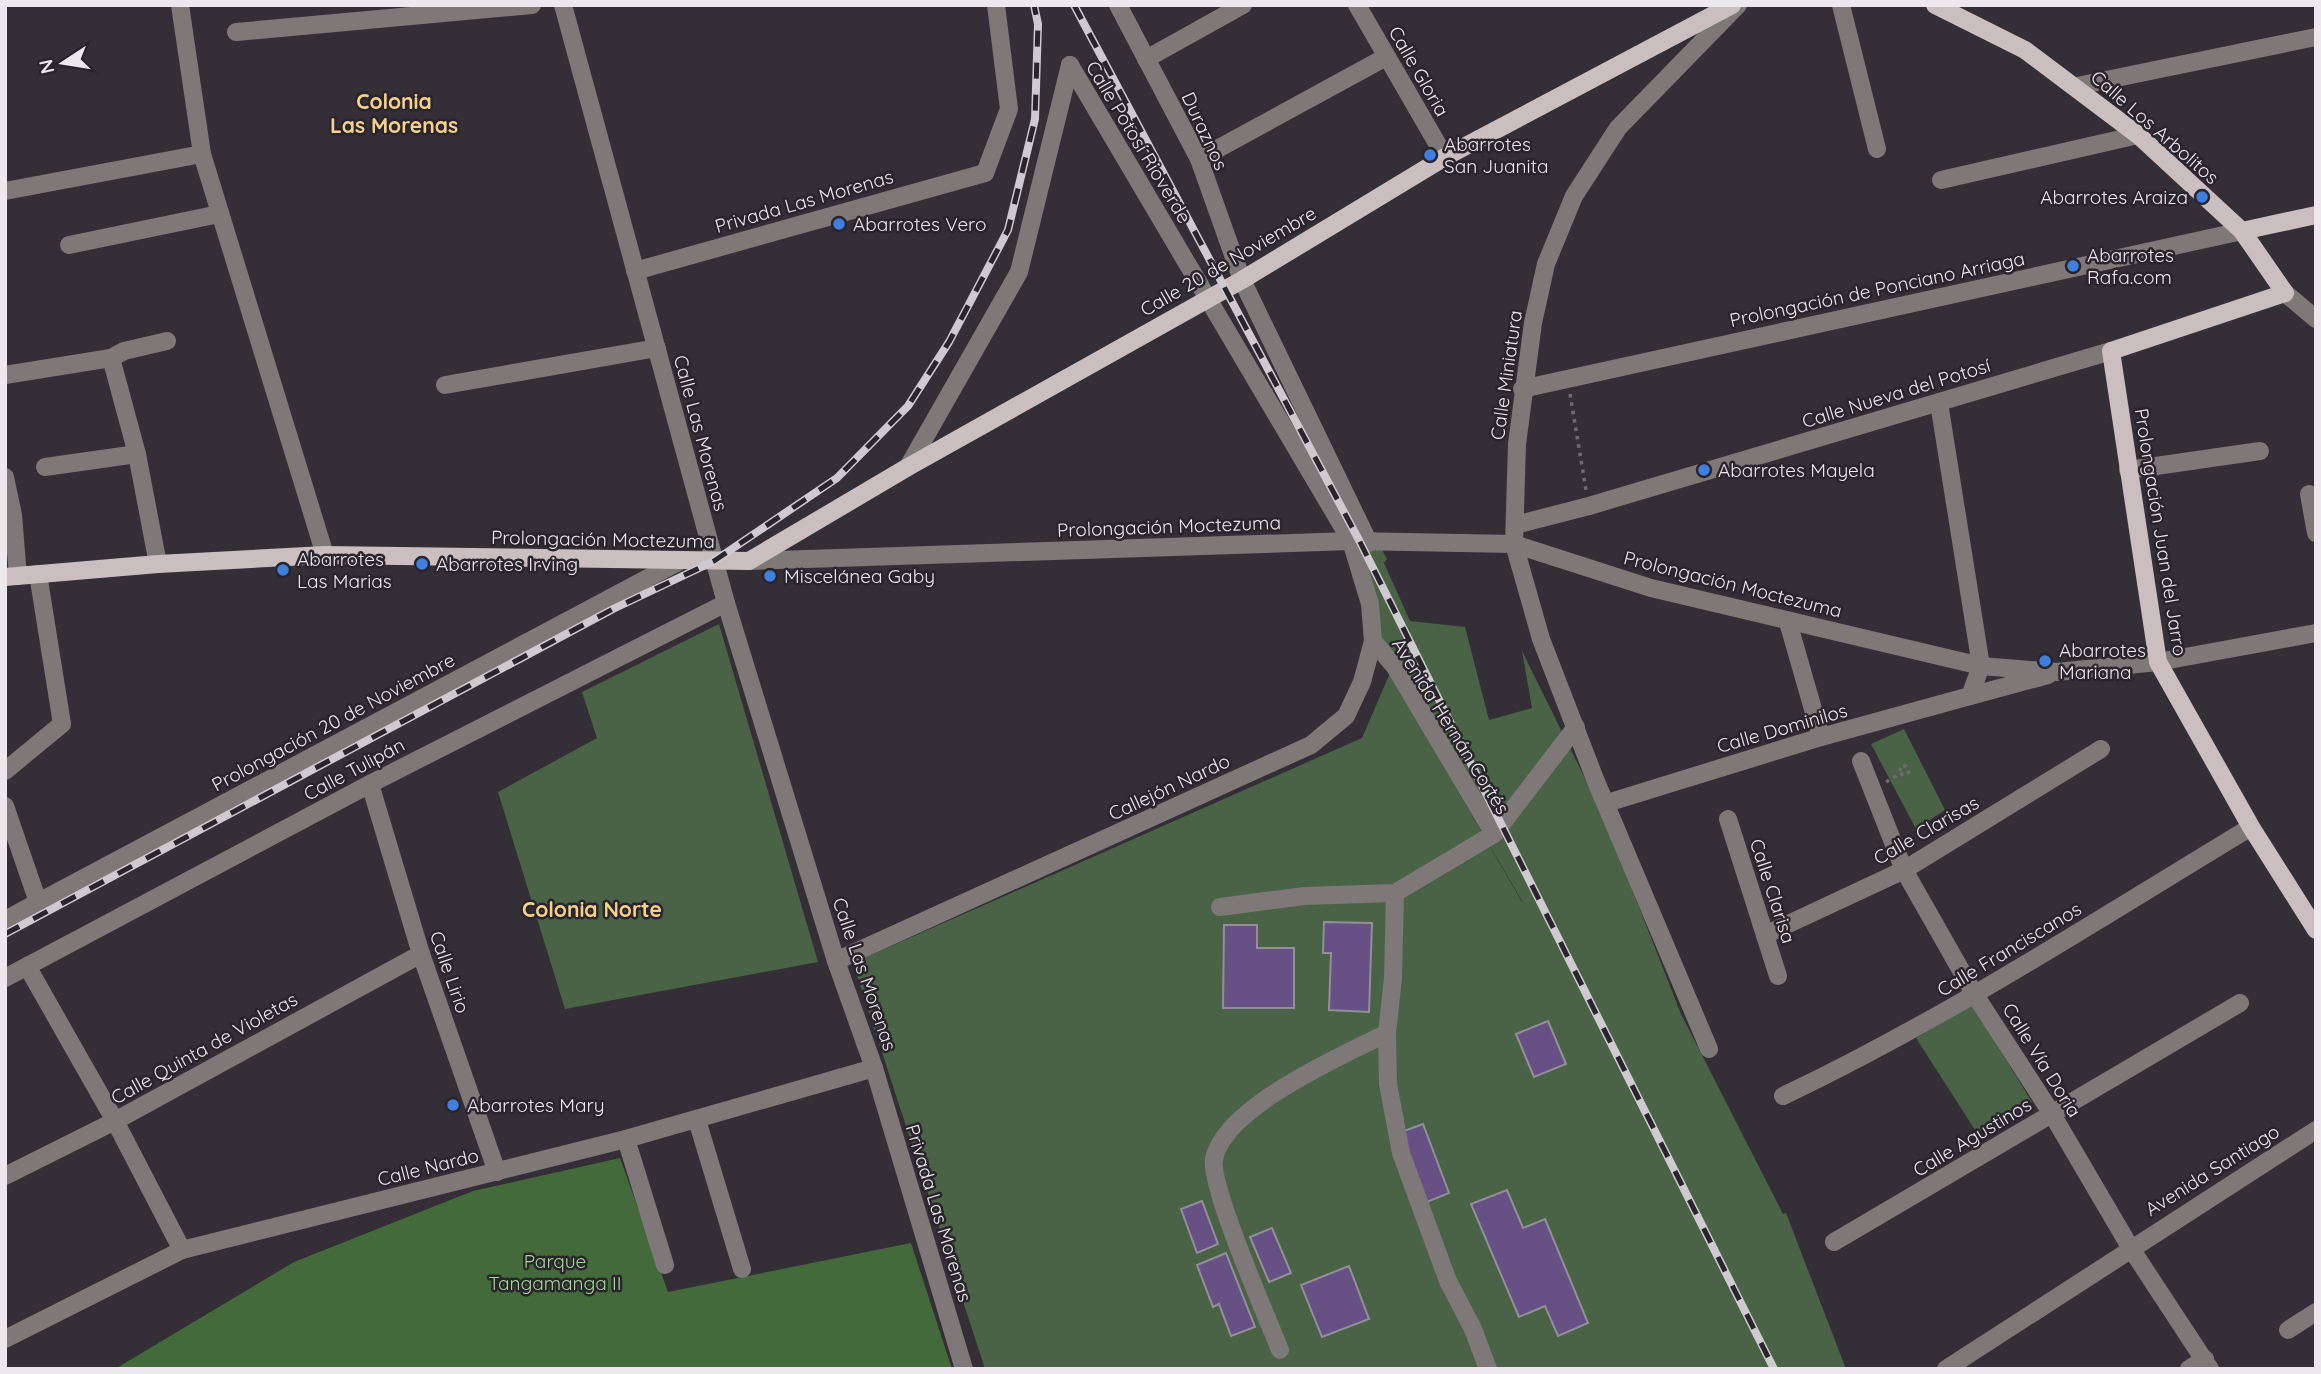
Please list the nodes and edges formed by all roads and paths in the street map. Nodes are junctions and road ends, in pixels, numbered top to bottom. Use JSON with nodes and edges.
{"nodes":[{"id":1,"x":180,"y":5,"type":"edge"},
{"id":2,"x":532,"y":5,"type":"edge"},
{"id":3,"x":563,"y":5,"type":"edge"},
{"id":4,"x":996,"y":5,"type":"edge"},
{"id":5,"x":1118,"y":5,"type":"edge"},
{"id":6,"x":1243,"y":5,"type":"edge"},
{"id":7,"x":1357,"y":5,"type":"edge"},
{"id":8,"x":1732,"y":5,"type":"edge"},
{"id":9,"x":1738,"y":5,"type":"edge"},
{"id":10,"x":1840,"y":5,"type":"edge"},
{"id":11,"x":1935,"y":5,"type":"edge"},
{"id":12,"x":236,"y":32,"type":"dead end"},
{"id":13,"x":2316,"y":37,"type":"edge"},
{"id":14,"x":1386,"y":57,"type":"junction"},
{"id":15,"x":1146,"y":59,"type":"junction"},
{"id":16,"x":2077,"y":86,"type":"junction"},
{"id":17,"x":2138,"y":135,"type":"junction"},
{"id":18,"x":1877,"y":149,"type":"dead end"},
{"id":19,"x":202,"y":154,"type":"junction"},
{"id":20,"x":1445,"y":157,"type":"junction"},
{"id":21,"x":1199,"y":159,"type":"junction"},
{"id":22,"x":1941,"y":180,"type":"dead end"},
{"id":23,"x":5,"y":191,"type":"edge"},
{"id":24,"x":219,"y":214,"type":"junction"},
{"id":25,"x":2316,"y":215,"type":"edge"},
{"id":26,"x":2242,"y":231,"type":"junction"},
{"id":27,"x":69,"y":245,"type":"dead end"},
{"id":28,"x":635,"y":271,"type":"junction"},
{"id":29,"x":1242,"y":280,"type":"junction"},
{"id":30,"x":2285,"y":293,"type":"junction"},
{"id":31,"x":1208,"y":299,"type":"junction"},
{"id":32,"x":2316,"y":319,"type":"edge"},
{"id":33,"x":167,"y":341,"type":"dead end"},
{"id":34,"x":657,"y":348,"type":"junction"},
{"id":35,"x":2111,"y":351,"type":"junction"},
{"id":36,"x":111,"y":358,"type":"junction"},
{"id":37,"x":5,"y":375,"type":"edge"},
{"id":38,"x":1567,"y":379,"type":"junction"},
{"id":39,"x":445,"y":386,"type":"dead end"},
{"id":40,"x":1522,"y":389,"type":"junction"},
{"id":41,"x":1939,"y":403,"type":"junction"},
{"id":42,"x":2260,"y":451,"type":"dead end"},
{"id":43,"x":137,"y":454,"type":"junction"},
{"id":44,"x":45,"y":467,"type":"dead end"},
{"id":45,"x":908,"y":467,"type":"junction"},
{"id":46,"x":2128,"y":470,"type":"junction"},
{"id":47,"x":5,"y":477,"type":"edge"},
{"id":48,"x":2309,"y":494,"type":"dead end"},
{"id":49,"x":1589,"y":506,"type":"junction"},
{"id":50,"x":1516,"y":524,"type":"junction"},
{"id":51,"x":2316,"y":533,"type":"edge"},
{"id":52,"x":1360,"y":542,"type":"junction"},
{"id":53,"x":1514,"y":544,"type":"junction"},
{"id":54,"x":324,"y":555,"type":"junction"},
{"id":55,"x":680,"y":561,"type":"junction"},
{"id":56,"x":714,"y":561,"type":"junction"},
{"id":57,"x":749,"y":562,"type":"junction"},
{"id":58,"x":158,"y":564,"type":"junction"},
{"id":59,"x":38,"y":574,"type":"junction"},
{"id":60,"x":12,"y":576,"type":"edge"},
{"id":61,"x":726,"y":603,"type":"junction"},
{"id":62,"x":1788,"y":622,"type":"junction"},
{"id":63,"x":2316,"y":633,"type":"edge"},
{"id":64,"x":1373,"y":641,"type":"junction"},
{"id":65,"x":2158,"y":662,"type":"junction"},
{"id":66,"x":1980,"y":666,"type":"junction"},
{"id":67,"x":2057,"y":672,"type":"junction"},
{"id":68,"x":1970,"y":696,"type":"junction"},
{"id":69,"x":1576,"y":727,"type":"junction"},
{"id":70,"x":1821,"y":737,"type":"junction"},
{"id":71,"x":2101,"y":749,"type":"dead end"},
{"id":72,"x":1861,"y":761,"type":"dead end"},
{"id":73,"x":5,"y":771,"type":"edge"},
{"id":74,"x":1899,"y":773,"type":"dead end"},
{"id":75,"x":370,"y":784,"type":"junction"},
{"id":76,"x":1872,"y":789,"type":"junction"},
{"id":77,"x":1607,"y":803,"type":"junction"},
{"id":78,"x":5,"y":806,"type":"edge"},
{"id":79,"x":1728,"y":819,"type":"dead end"},
{"id":80,"x":2250,"y":827,"type":"junction"},
{"id":81,"x":1494,"y":834,"type":"junction"},
{"id":82,"x":1904,"y":870,"type":"junction"},
{"id":83,"x":1395,"y":893,"type":"junction"},
{"id":84,"x":38,"y":902,"type":"junction"},
{"id":85,"x":1220,"y":907,"type":"dead end"},
{"id":86,"x":5,"y":919,"type":"edge"},
{"id":87,"x":2316,"y":930,"type":"edge"},
{"id":88,"x":1765,"y":935,"type":"junction"},
{"id":89,"x":421,"y":954,"type":"junction"},
{"id":90,"x":836,"y":961,"type":"junction"},
{"id":91,"x":27,"y":966,"type":"junction"},
{"id":92,"x":1778,"y":976,"type":"dead end"},
{"id":93,"x":5,"y":978,"type":"edge"},
{"id":94,"x":1975,"y":995,"type":"junction"},
{"id":95,"x":2240,"y":1003,"type":"dead end"},
{"id":96,"x":1387,"y":1033,"type":"junction"},
{"id":97,"x":1709,"y":1049,"type":"dead end"},
{"id":98,"x":874,"y":1068,"type":"junction"},
{"id":99,"x":1783,"y":1096,"type":"dead end"},
{"id":100,"x":2052,"y":1114,"type":"junction"},
{"id":101,"x":697,"y":1120,"type":"junction"},
{"id":102,"x":115,"y":1121,"type":"junction"},
{"id":103,"x":2316,"y":1130,"type":"edge"},
{"id":104,"x":626,"y":1139,"type":"junction"},
{"id":105,"x":497,"y":1172,"type":"junction"},
{"id":106,"x":5,"y":1176,"type":"edge"},
{"id":107,"x":1834,"y":1242,"type":"dead end"},
{"id":108,"x":2130,"y":1247,"type":"junction"},
{"id":109,"x":182,"y":1250,"type":"junction"},
{"id":110,"x":665,"y":1265,"type":"dead end"},
{"id":111,"x":742,"y":1269,"type":"dead end"},
{"id":112,"x":2316,"y":1312,"type":"edge"},
{"id":113,"x":2288,"y":1330,"type":"dead end"},
{"id":114,"x":5,"y":1339,"type":"edge"},
{"id":115,"x":1280,"y":1350,"type":"dead end"},
{"id":116,"x":2208,"y":1364,"type":"edge"},
{"id":117,"x":964,"y":1369,"type":"edge"},
{"id":118,"x":1488,"y":1369,"type":"edge"},
{"id":119,"x":1946,"y":1369,"type":"edge"},
{"id":120,"x":2189,"y":1369,"type":"edge"}],
"edges":[{"from":1,"to":19,"type":"street"},
{"from":2,"to":12,"type":"street"},
{"from":3,"to":28,"type":"street","name":"Calle Las Morenas"},
{"from":4,"to":28,"type":"street","name":"Privada Las Morenas"},
{"from":5,"to":15,"type":"street","name":"Duraznos"},
{"from":6,"to":15,"type":"street"},
{"from":7,"to":14,"type":"street","name":"Calle Gloria"},
{"from":8,"to":20,"type":"main road","name":"Calle 20 de Noviembre"},
{"from":9,"to":40,"type":"street","name":"Calle Miniatura"},
{"from":10,"to":18,"type":"street"},
{"from":11,"to":16,"type":"main road","name":"Calle Los Arbolitos"},
{"from":13,"to":16,"type":"street"},
{"from":14,"to":20,"type":"street","name":"Calle Gloria"},
{"from":14,"to":21,"type":"street"},
{"from":15,"to":21,"type":"street","name":"Duraznos"},
{"from":16,"to":17,"type":"main road","name":"Calle Los Arbolitos"},
{"from":17,"to":22,"type":"street"},
{"from":17,"to":26,"type":"main road","name":"Calle Los Arbolitos"},
{"from":19,"to":23,"type":"street"},
{"from":19,"to":24,"type":"street"},
{"from":20,"to":29,"type":"main road","name":"Calle 20 de Noviembre"},
{"from":21,"to":29,"type":"street","name":"Duraznos"},
{"from":24,"to":27,"type":"street"},
{"from":24,"to":54,"type":"street"},
{"from":25,"to":26,"type":"main road"},
{"from":26,"to":30,"type":"main road","name":"Calle Los Arbolitos"},
{"from":26,"to":38,"type":"street","name":"Prolongación de Ponciano Arriaga"},
{"from":28,"to":34,"type":"street","name":"Calle Las Morenas"},
{"from":29,"to":31,"type":"main road","name":"Calle 20 de Noviembre"},
{"from":29,"to":52,"type":"street"},
{"from":30,"to":32,"type":"street","name":"Calle Los Arbolitos"},
{"from":30,"to":35,"type":"main road","name":"Calle Nueva del Potosí"},
{"from":31,"to":45,"type":"main road","name":"Calle 20 de Noviembre"},
{"from":31,"to":45,"type":"street","name":"Calle Potosí Rioverde"},
{"from":31,"to":52,"type":"street","name":"Calle Potosí Rioverde"},
{"from":33,"to":36,"type":"street"},
{"from":34,"to":39,"type":"street"},
{"from":34,"to":56,"type":"street","name":"Calle Las Morenas"},
{"from":35,"to":41,"type":"street","name":"Calle Nueva del Potosí"},
{"from":35,"to":46,"type":"main road","name":"Prolongación Juan del Jarro"},
{"from":36,"to":37,"type":"street"},
{"from":36,"to":43,"type":"street"},
{"from":38,"to":40,"type":"street","name":"Prolongación de Ponciano Arriaga"},
{"from":38,"to":49,"type":"path"},
{"from":40,"to":50,"type":"street","name":"Calle Miniatura"},
{"from":41,"to":49,"type":"street","name":"Calle Nueva del Potosí"},
{"from":41,"to":66,"type":"street"},
{"from":42,"to":46,"type":"street"},
{"from":43,"to":44,"type":"street"},
{"from":43,"to":58,"type":"street"},
{"from":45,"to":57,"type":"main road","name":"Calle 20 de Noviembre"},
{"from":46,"to":65,"type":"main road","name":"Prolongación Juan del Jarro"},
{"from":47,"to":60,"type":"street"},
{"from":48,"to":51,"type":"street"},
{"from":49,"to":50,"type":"street","name":"Calle Nueva del Potosí"},
{"from":50,"to":53,"type":"street","name":"Calle Miniatura"},
{"from":52,"to":53,"type":"street","name":"Prolongación Moctezuma"},
{"from":52,"to":57,"type":"street","name":"Prolongación Moctezuma"},
{"from":52,"to":64,"type":"street","name":"Callejón Nardo"},
{"from":53,"to":62,"type":"street","name":"Prolongación Moctezuma"},
{"from":53,"to":69,"type":"street","name":"Calle Miniatura"},
{"from":54,"to":55,"type":"main road","name":"Prolongación Moctezuma"},
{"from":54,"to":58,"type":"main road","name":"Prolongación Moctezuma"},
{"from":55,"to":56,"type":"main road","name":"Prolongación Moctezuma"},
{"from":55,"to":84,"type":"street","name":"Prolongación 20 de Noviembre"},
{"from":56,"to":57,"type":"main road","name":"Prolongación Moctezuma"},
{"from":56,"to":61,"type":"street","name":"Calle Las Morenas"},
{"from":58,"to":59,"type":"main road","name":"Prolongación Moctezuma"},
{"from":59,"to":60,"type":"main road","name":"Prolongación Moctezuma"},
{"from":59,"to":73,"type":"street"},
{"from":61,"to":75,"type":"street","name":"Calle Tulipán"},
{"from":61,"to":90,"type":"street","name":"Calle Las Morenas"},
{"from":62,"to":66,"type":"street","name":"Prolongación Moctezuma"},
{"from":62,"to":70,"type":"street"},
{"from":63,"to":65,"type":"street","name":"Prolongación Moctezuma"},
{"from":64,"to":81,"type":"street","name":"Avenida Hernán Cortés"},
{"from":64,"to":90,"type":"street","name":"Callejón Nardo"},
{"from":65,"to":67,"type":"street","name":"Prolongación Moctezuma"},
{"from":65,"to":80,"type":"main road","name":"Prolongación Juan del Jarro"},
{"from":66,"to":67,"type":"street","name":"Prolongación Moctezuma"},
{"from":66,"to":68,"type":"street"},
{"from":67,"to":68,"type":"street","name":"Calle Dominilos"},
{"from":68,"to":70,"type":"street","name":"Calle Dominilos"},
{"from":69,"to":77,"type":"street","name":"Calle Miniatura"},
{"from":69,"to":81,"type":"street"},
{"from":70,"to":77,"type":"street","name":"Calle Dominilos"},
{"from":71,"to":82,"type":"street","name":"Calle Clarisas"},
{"from":72,"to":76,"type":"street","name":"Calle Vía Doria"},
{"from":74,"to":76,"type":"path"},
{"from":75,"to":89,"type":"street","name":"Calle Lirio"},
{"from":75,"to":91,"type":"street","name":"Calle Tulipán"},
{"from":76,"to":82,"type":"street","name":"Calle Vía Doria"},
{"from":77,"to":97,"type":"street","name":"Calle Miniatura"},
{"from":78,"to":84,"type":"street"},
{"from":79,"to":88,"type":"street","name":"Calle Clarisa"},
{"from":80,"to":87,"type":"main road","name":"Prolongación Juan del Jarro"},
{"from":80,"to":94,"type":"street","name":"Calle Franciscanos"},
{"from":81,"to":83,"type":"street"},
{"from":82,"to":88,"type":"street","name":"Calle Clarisas"},
{"from":82,"to":94,"type":"street","name":"Calle Vía Doria"},
{"from":83,"to":85,"type":"street"},
{"from":83,"to":96,"type":"street"},
{"from":84,"to":86,"type":"street","name":"Prolongación 20 de Noviembre"},
{"from":88,"to":92,"type":"street","name":"Calle Clarisa"},
{"from":89,"to":102,"type":"street","name":"Calle Quinta de Violetas"},
{"from":89,"to":105,"type":"street","name":"Calle Lirio"},
{"from":90,"to":98,"type":"street","name":"Calle Las Morenas"},
{"from":91,"to":93,"type":"street","name":"Calle Tulipán"},
{"from":91,"to":102,"type":"street"},
{"from":94,"to":99,"type":"street","name":"Calle Franciscanos"},
{"from":94,"to":100,"type":"street","name":"Calle Vía Doria"},
{"from":95,"to":100,"type":"street","name":"Calle Agustinos"},
{"from":96,"to":115,"type":"street"},
{"from":96,"to":118,"type":"street"},
{"from":98,"to":101,"type":"street","name":"Calle Nardo"},
{"from":98,"to":117,"type":"street","name":"Privada Las Morenas"},
{"from":100,"to":107,"type":"street","name":"Calle Agustinos"},
{"from":100,"to":108,"type":"street","name":"Calle Vía Doria"},
{"from":101,"to":104,"type":"street","name":"Calle Nardo"},
{"from":101,"to":111,"type":"street"},
{"from":102,"to":106,"type":"street","name":"Calle Quinta de Violetas"},
{"from":102,"to":109,"type":"street"},
{"from":103,"to":108,"type":"street","name":"Avenida Santiago"},
{"from":104,"to":105,"type":"street","name":"Calle Nardo"},
{"from":104,"to":110,"type":"street"},
{"from":105,"to":109,"type":"street","name":"Calle Nardo"},
{"from":108,"to":116,"type":"street","name":"Calle Vía Doria"},
{"from":108,"to":119,"type":"street","name":"Avenida Santiago"},
{"from":109,"to":114,"type":"street","name":"Calle Nardo"},
{"from":112,"to":113,"type":"street"},
{"from":116,"to":120,"type":"street"}]}
